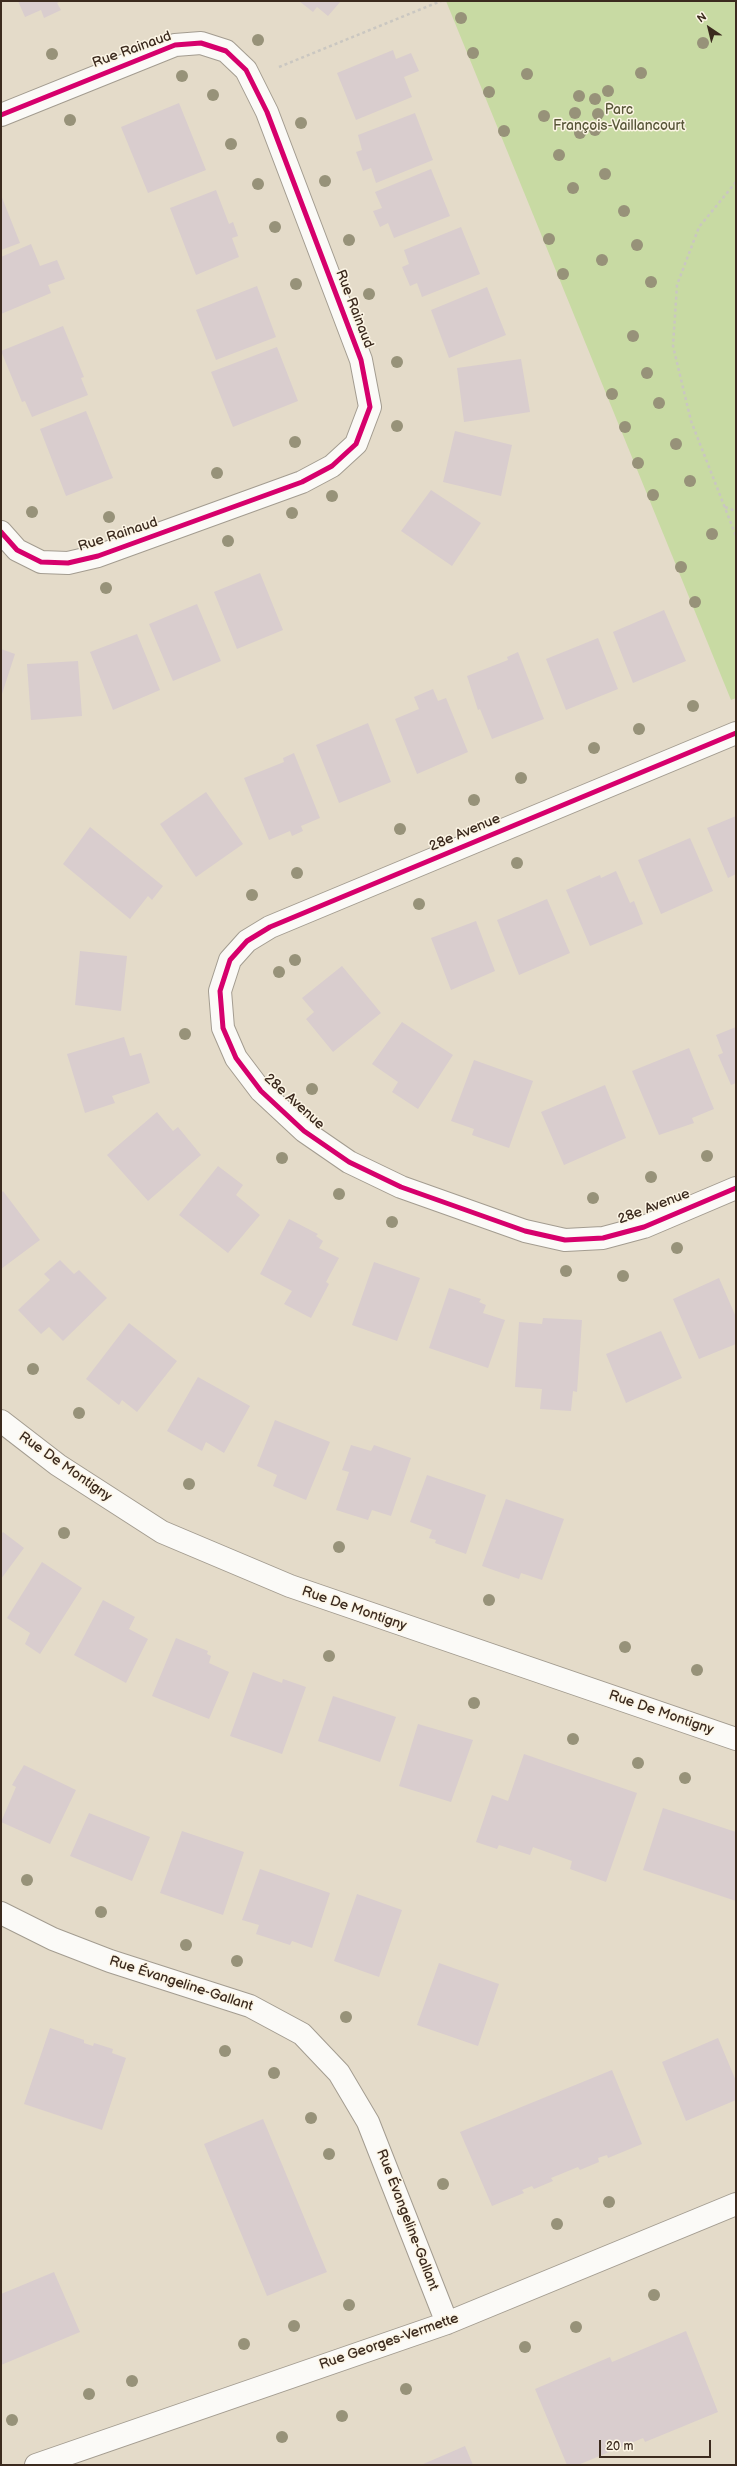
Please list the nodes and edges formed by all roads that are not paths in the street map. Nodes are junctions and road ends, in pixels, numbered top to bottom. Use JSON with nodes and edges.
{"nodes":[{"id":1,"x":1,"y":116,"type":"edge"},
{"id":2,"x":1,"y":532,"type":"edge"},
{"id":3,"x":736,"y":734,"type":"edge"},
{"id":4,"x":736,"y":1188,"type":"edge"},
{"id":5,"x":1,"y":1421,"type":"edge"},
{"id":6,"x":736,"y":1739,"type":"edge"},
{"id":7,"x":1,"y":1913,"type":"edge"},
{"id":8,"x":736,"y":2204,"type":"edge"},
{"id":9,"x":446,"y":2323,"type":"junction"},
{"id":10,"x":36,"y":2465,"type":"edge"}],
"edges":[{"from":1,"to":2,"type":"street","name":"Rue Rainaud"},
{"from":3,"to":4,"type":"street","name":"28e Avenue"},
{"from":5,"to":6,"type":"street","name":"Rue De Montigny"},
{"from":7,"to":9,"type":"street","name":"Rue Évangeline-Gallant"},
{"from":8,"to":9,"type":"street","name":"Rue Georges-Vermette"},
{"from":9,"to":10,"type":"street","name":"Rue Georges-Vermette"}]}
